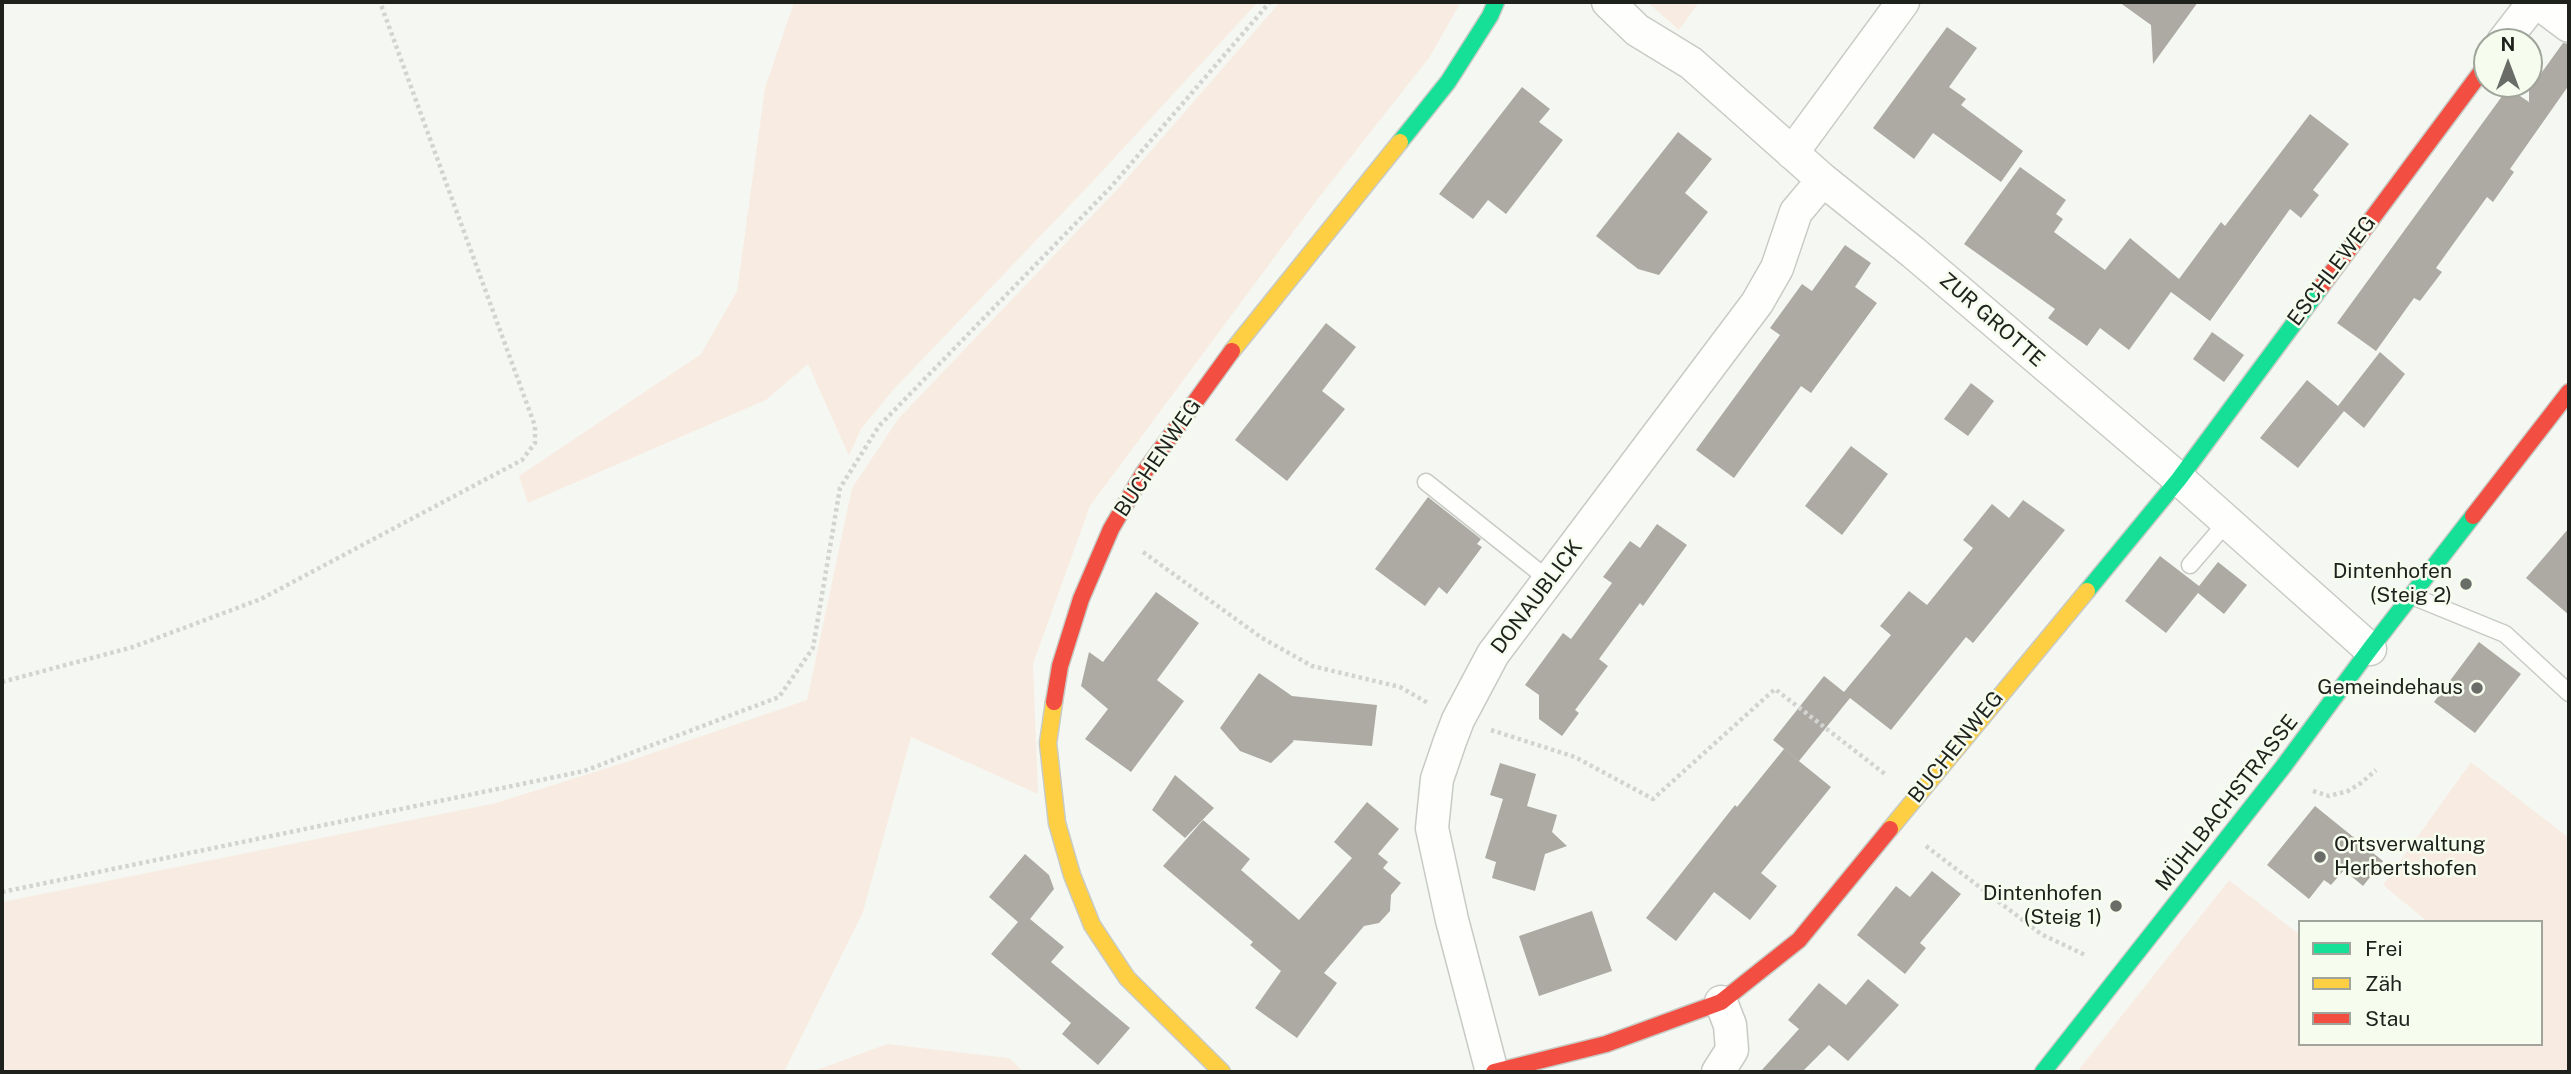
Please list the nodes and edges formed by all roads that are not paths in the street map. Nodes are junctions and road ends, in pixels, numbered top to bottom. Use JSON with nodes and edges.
{"nodes":[{"id":1,"x":1496,"y":2,"type":"edge"},
{"id":2,"x":1608,"y":2,"type":"edge"},
{"id":3,"x":1903,"y":2,"type":"edge"},
{"id":4,"x":2535,"y":2,"type":"edge"},
{"id":5,"x":2569,"y":26,"type":"edge"},
{"id":6,"x":2514,"y":28,"type":"edge"},
{"id":7,"x":2473,"y":83,"type":"edge"},
{"id":8,"x":1792,"y":153,"type":"junction"},
{"id":9,"x":1823,"y":180,"type":"junction"},
{"id":10,"x":2569,"y":392,"type":"edge"},
{"id":11,"x":2179,"y":479,"type":"junction"},
{"id":12,"x":1426,"y":482,"type":"dead end"},
{"id":13,"x":2227,"y":522,"type":"junction"},
{"id":14,"x":2190,"y":565,"type":"dead end"},
{"id":15,"x":1549,"y":580,"type":"junction"},
{"id":16,"x":2412,"y":596,"type":"junction"},
{"id":17,"x":2370,"y":649,"type":"junction"},
{"id":18,"x":2569,"y":693,"type":"edge"},
{"id":19,"x":1721,"y":1002,"type":"junction"},
{"id":20,"x":1222,"y":1072,"type":"edge"},
{"id":21,"x":1493,"y":1072,"type":"edge"},
{"id":22,"x":1718,"y":1072,"type":"edge"},
{"id":23,"x":2043,"y":1072,"type":"edge"}],
"edges":[{"from":1,"to":20,"type":"street","name":"BUCHENWEG"},
{"from":2,"to":8,"type":"street","name":"ZUR GROTTE"},
{"from":3,"to":8,"type":"street"},
{"from":4,"to":5,"type":"street"},
{"from":4,"to":6,"type":"street"},
{"from":7,"to":11,"type":"street","name":"ESCHLEWEG"},
{"from":8,"to":9,"type":"street","name":"ZUR GROTTE"},
{"from":9,"to":11,"type":"street","name":"ZUR GROTTE"},
{"from":9,"to":15,"type":"street","name":"DONAUBLICK"},
{"from":10,"to":16,"type":"street","name":"MÜHLBACHSTRASSE"},
{"from":11,"to":13,"type":"street","name":"ZUR GROTTE"},
{"from":11,"to":19,"type":"street","name":"BUCHENWEG"},
{"from":12,"to":15,"type":"lane"},
{"from":13,"to":14,"type":"lane"},
{"from":13,"to":17,"type":"street","name":"ZUR GROTTE"},
{"from":15,"to":21,"type":"street","name":"DONAUBLICK"},
{"from":16,"to":17,"type":"street","name":"MÜHLBACHSTRASSE"},
{"from":16,"to":18,"type":"lane"},
{"from":17,"to":23,"type":"street","name":"MÜHLBACHSTRASSE"},
{"from":19,"to":21,"type":"street","name":"BUCHENWEG"},
{"from":19,"to":22,"type":"street"}]}
